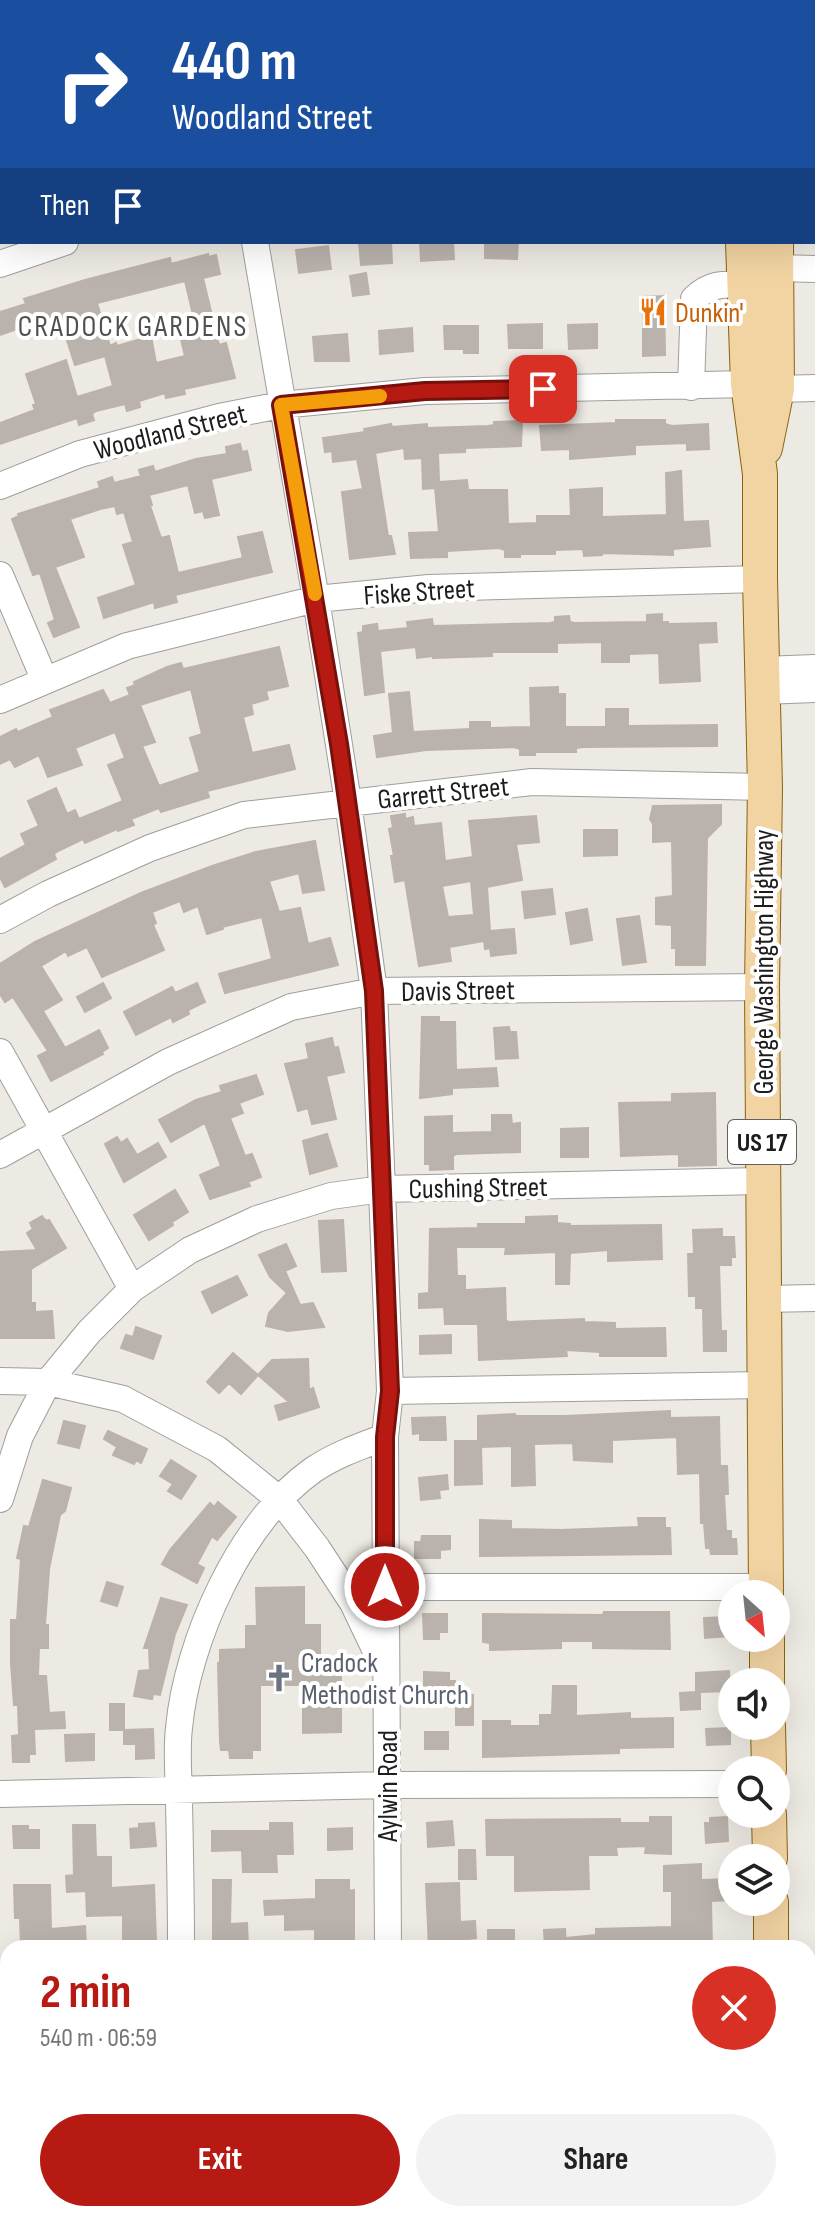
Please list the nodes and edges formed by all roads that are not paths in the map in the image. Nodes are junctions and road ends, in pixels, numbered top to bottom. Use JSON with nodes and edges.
{"nodes":[{"id":1,"x":59,"y":244,"type":"edge"},
{"id":2,"x":255,"y":244,"type":"edge"},
{"id":3,"x":743,"y":244,"type":"edge"},
{"id":4,"x":776,"y":255,"type":"edge"},
{"id":5,"x":0,"y":264,"type":"edge"},
{"id":6,"x":815,"y":269,"type":"edge"},
{"id":7,"x":745,"y":285,"type":"junction"},
{"id":8,"x":762,"y":386,"type":"junction"},
{"id":9,"x":691,"y":387,"type":"junction"},
{"id":10,"x":815,"y":388,"type":"edge"},
{"id":11,"x":281,"y":405,"type":"junction"},
{"id":12,"x":0,"y":486,"type":"edge"},
{"id":13,"x":0,"y":575,"type":"edge"},
{"id":14,"x":760,"y":579,"type":"junction"},
{"id":15,"x":316,"y":599,"type":"junction"},
{"id":16,"x":815,"y":668,"type":"edge"},
{"id":17,"x":762,"y":680,"type":"junction"},
{"id":18,"x":45,"y":681,"type":"junction"},
{"id":19,"x":815,"y":689,"type":"edge"},
{"id":20,"x":0,"y":700,"type":"edge"},
{"id":21,"x":765,"y":787,"type":"junction"},
{"id":22,"x":348,"y":802,"type":"junction"},
{"id":23,"x":0,"y":920,"type":"edge"},
{"id":24,"x":762,"y":987,"type":"junction"},
{"id":25,"x":374,"y":991,"type":"junction"},
{"id":26,"x":0,"y":1052,"type":"edge"},
{"id":27,"x":44,"y":1131,"type":"junction"},
{"id":28,"x":0,"y":1155,"type":"edge"},
{"id":29,"x":762,"y":1181,"type":"junction"},
{"id":30,"x":382,"y":1189,"type":"junction"},
{"id":31,"x":132,"y":1289,"type":"junction"},
{"id":32,"x":815,"y":1298,"type":"edge"},
{"id":33,"x":765,"y":1299,"type":"junction"},
{"id":34,"x":0,"y":1381,"type":"edge"},
{"id":35,"x":48,"y":1382,"type":"junction"},
{"id":36,"x":766,"y":1385,"type":"junction"},
{"id":37,"x":390,"y":1391,"type":"junction"},
{"id":38,"x":385,"y":1437,"type":"junction"},
{"id":39,"x":0,"y":1499,"type":"edge"},
{"id":40,"x":280,"y":1500,"type":"junction"},
{"id":41,"x":766,"y":1580,"type":"edge"},
{"id":42,"x":385,"y":1587,"type":"junction"},
{"id":43,"x":718,"y":1590,"type":"edge"},
{"id":44,"x":386,"y":1673,"type":"junction"},
{"id":45,"x":718,"y":1784,"type":"edge"},
{"id":46,"x":388,"y":1785,"type":"junction"},
{"id":47,"x":179,"y":1790,"type":"junction"},
{"id":48,"x":0,"y":1794,"type":"edge"},
{"id":49,"x":771,"y":1916,"type":"edge"},
{"id":50,"x":181,"y":1940,"type":"edge"},
{"id":51,"x":388,"y":1940,"type":"edge"},
{"id":52,"x":771,"y":1940,"type":"edge"}],
"edges":[{"from":1,"to":5,"type":"street"},
{"from":2,"to":11,"type":"street","name":"Aylwin Road"},
{"from":3,"to":7,"type":"main road","name":"George Washington Highway","number":"US 17"},
{"from":4,"to":6,"type":"street"},
{"from":4,"to":8,"type":"main road","name":"George Washington Highway","number":"US 17"},
{"from":7,"to":8,"type":"main road","name":"George Washington Highway","number":"US 17"},
{"from":7,"to":9,"type":"street"},
{"from":8,"to":9,"type":"street","name":"Woodland Street"},
{"from":8,"to":10,"type":"street","name":"Woodland Street"},
{"from":8,"to":14,"type":"main road","name":"George Washington Highway","number":"US 17"},
{"from":9,"to":11,"type":"street","name":"Woodland Street"},
{"from":11,"to":12,"type":"street","name":"Woodland Street"},
{"from":11,"to":15,"type":"street","name":"Aylwin Road"},
{"from":13,"to":18,"type":"street"},
{"from":14,"to":15,"type":"street","name":"Fiske Street"},
{"from":14,"to":17,"type":"main road","name":"George Washington Highway","number":"US 17"},
{"from":15,"to":18,"type":"street","name":"Fiske Street"},
{"from":15,"to":22,"type":"street","name":"Aylwin Road"},
{"from":16,"to":17,"type":"street"},
{"from":17,"to":19,"type":"street"},
{"from":17,"to":21,"type":"main road","name":"George Washington Highway","number":"US 17"},
{"from":18,"to":20,"type":"street","name":"Fiske Street"},
{"from":21,"to":22,"type":"street","name":"Garrett Street"},
{"from":21,"to":24,"type":"main road","name":"George Washington Highway","number":"US 17"},
{"from":22,"to":23,"type":"street","name":"Garrett Street"},
{"from":22,"to":25,"type":"street","name":"Aylwin Road"},
{"from":24,"to":25,"type":"street","name":"Davis Street"},
{"from":24,"to":29,"type":"main road","name":"George Washington Highway","number":"US 17"},
{"from":25,"to":27,"type":"street","name":"Davis Street"},
{"from":25,"to":30,"type":"street","name":"Aylwin Road"},
{"from":26,"to":27,"type":"street"},
{"from":27,"to":28,"type":"street","name":"Davis Street"},
{"from":27,"to":31,"type":"street"},
{"from":29,"to":30,"type":"street","name":"Cushing Street"},
{"from":29,"to":33,"type":"main road","name":"George Washington Highway","number":"US 17"},
{"from":30,"to":31,"type":"street","name":"Cushing Street"},
{"from":30,"to":37,"type":"street","name":"Aylwin Road"},
{"from":31,"to":35,"type":"street","name":"Cushing Street"},
{"from":32,"to":33,"type":"street"},
{"from":33,"to":36,"type":"main road","name":"George Washington Highway","number":"US 17"},
{"from":34,"to":35,"type":"street"},
{"from":35,"to":39,"type":"street","name":"Cushing Street"},
{"from":35,"to":40,"type":"street"},
{"from":36,"to":37,"type":"street"},
{"from":36,"to":41,"type":"main road","name":"George Washington Highway","number":"US 17"},
{"from":37,"to":38,"type":"street","name":"Aylwin Road"},
{"from":38,"to":40,"type":"street"},
{"from":38,"to":42,"type":"street","name":"Aylwin Road"},
{"from":40,"to":44,"type":"street"},
{"from":40,"to":47,"type":"street"},
{"from":42,"to":43,"type":"street"},
{"from":42,"to":44,"type":"street","name":"Aylwin Road"},
{"from":44,"to":46,"type":"street","name":"Aylwin Road"},
{"from":45,"to":46,"type":"street"},
{"from":46,"to":47,"type":"street"},
{"from":46,"to":51,"type":"street","name":"Aylwin Road"},
{"from":47,"to":48,"type":"street"},
{"from":47,"to":50,"type":"street"},
{"from":49,"to":52,"type":"main road"}]}
